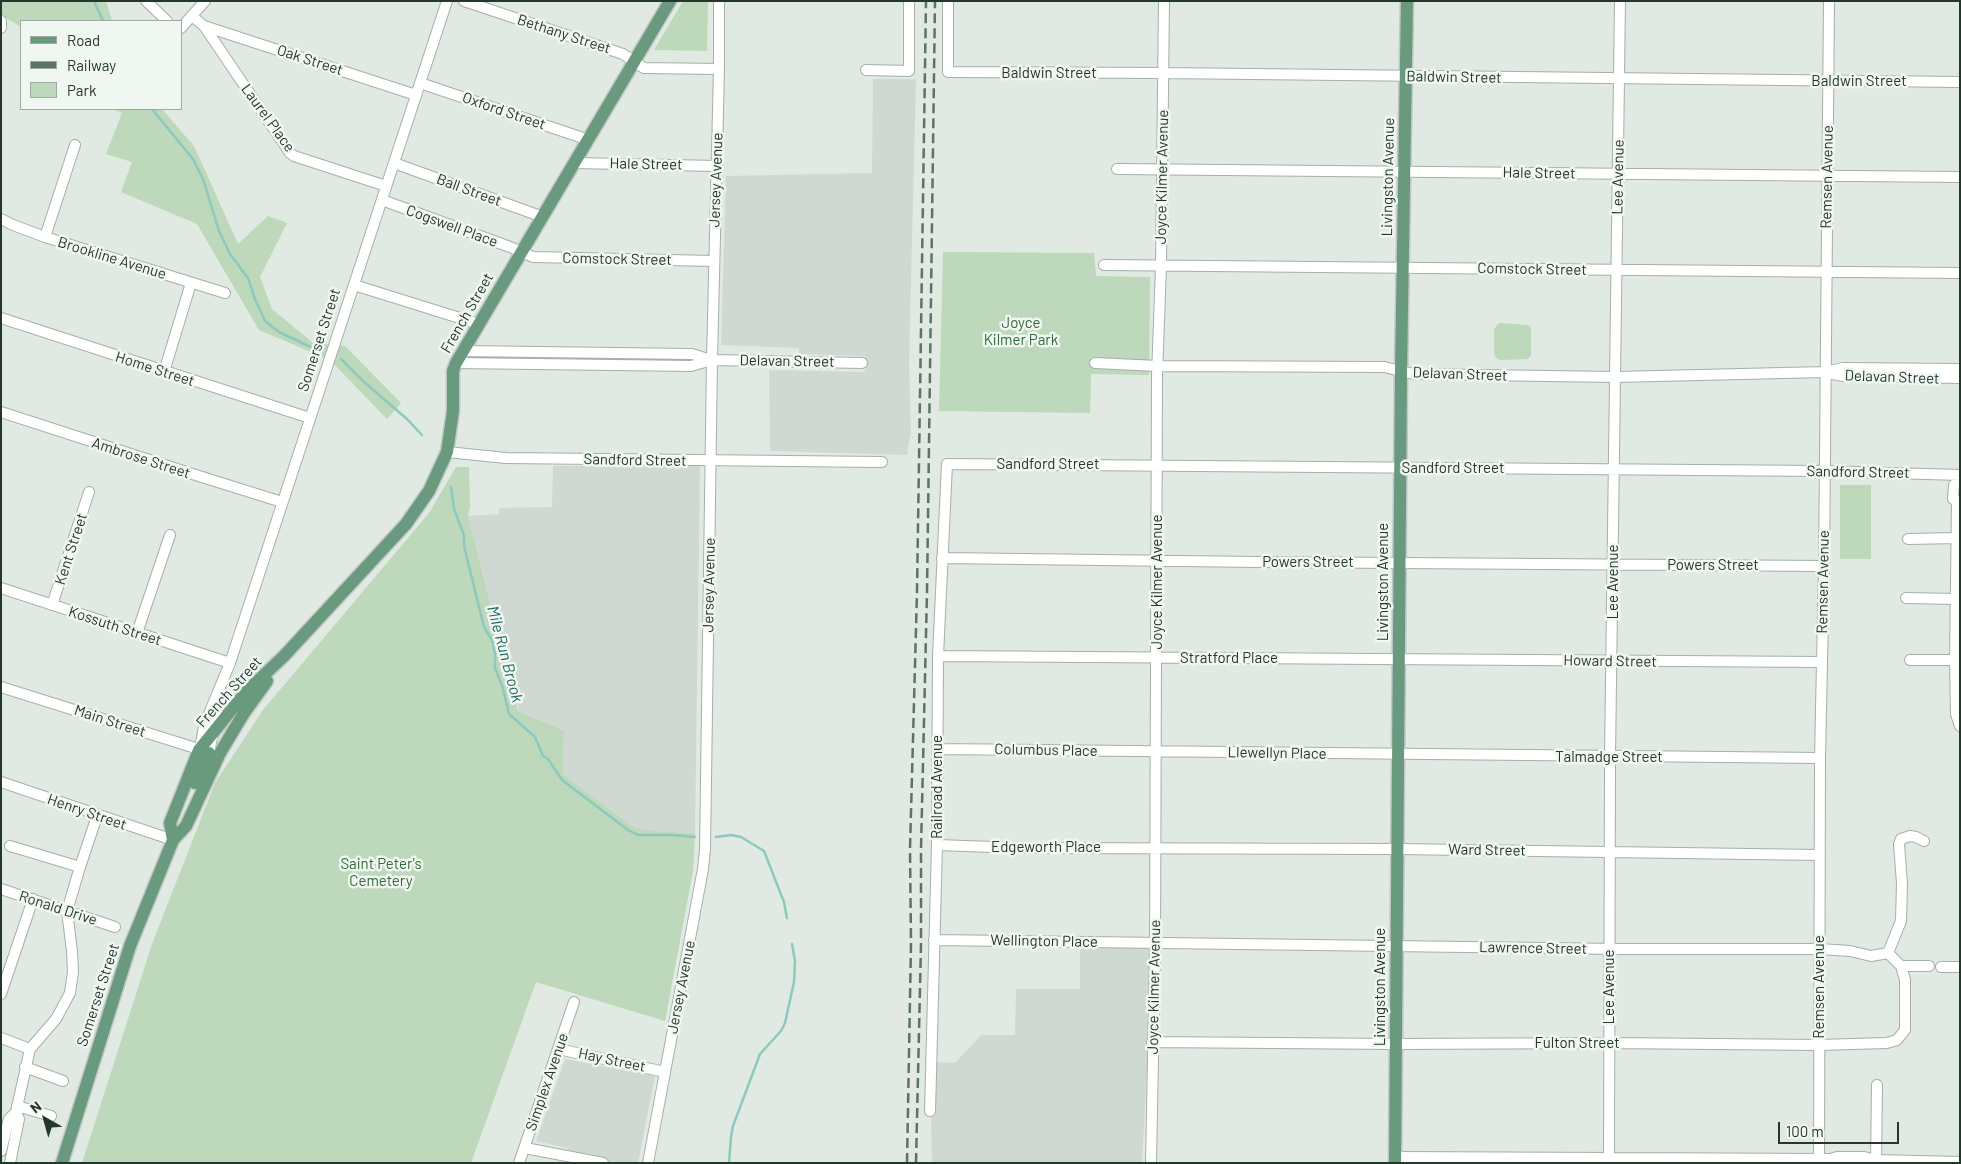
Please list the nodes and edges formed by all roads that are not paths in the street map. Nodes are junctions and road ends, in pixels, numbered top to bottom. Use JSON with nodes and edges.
{"nodes":[{"id":1,"x":146,"y":1,"type":"edge"},
{"id":2,"x":205,"y":1,"type":"edge"},
{"id":3,"x":447,"y":1,"type":"edge"},
{"id":4,"x":464,"y":1,"type":"edge"},
{"id":5,"x":670,"y":1,"type":"edge"},
{"id":6,"x":719,"y":1,"type":"edge"},
{"id":7,"x":909,"y":1,"type":"edge"},
{"id":8,"x":948,"y":1,"type":"edge"},
{"id":9,"x":1164,"y":1,"type":"edge"},
{"id":10,"x":1407,"y":1,"type":"edge"},
{"id":11,"x":1620,"y":1,"type":"edge"},
{"id":12,"x":1830,"y":1,"type":"edge"},
{"id":13,"x":192,"y":16,"type":"junction"},
{"id":14,"x":166,"y":20,"type":"edge"},
{"id":15,"x":1,"y":21,"type":"edge"},
{"id":16,"x":204,"y":26,"type":"junction"},
{"id":17,"x":182,"y":27,"type":"edge"},
{"id":18,"x":1,"y":28,"type":"edge"},
{"id":19,"x":634,"y":62,"type":"junction"},
{"id":20,"x":719,"y":69,"type":"junction"},
{"id":21,"x":866,"y":70,"type":"dead end"},
{"id":22,"x":1163,"y":73,"type":"junction"},
{"id":23,"x":1406,"y":76,"type":"junction"},
{"id":24,"x":1619,"y":79,"type":"junction"},
{"id":25,"x":1829,"y":81,"type":"junction"},
{"id":26,"x":420,"y":82,"type":"junction"},
{"id":27,"x":1960,"y":82,"type":"edge"},
{"id":28,"x":416,"y":95,"type":"junction"},
{"id":29,"x":589,"y":140,"type":"junction"},
{"id":30,"x":74,"y":145,"type":"dead end"},
{"id":31,"x":394,"y":163,"type":"junction"},
{"id":32,"x":576,"y":163,"type":"junction"},
{"id":33,"x":717,"y":166,"type":"junction"},
{"id":34,"x":1117,"y":170,"type":"dead end"},
{"id":35,"x":1163,"y":170,"type":"junction"},
{"id":36,"x":1404,"y":172,"type":"junction"},
{"id":37,"x":1618,"y":174,"type":"junction"},
{"id":38,"x":1827,"y":177,"type":"junction"},
{"id":39,"x":1960,"y":177,"type":"edge"},
{"id":40,"x":386,"y":186,"type":"junction"},
{"id":41,"x":382,"y":200,"type":"junction"},
{"id":42,"x":543,"y":217,"type":"junction"},
{"id":43,"x":1,"y":219,"type":"edge"},
{"id":44,"x":45,"y":237,"type":"junction"},
{"id":45,"x":521,"y":252,"type":"junction"},
{"id":46,"x":714,"y":261,"type":"junction"},
{"id":47,"x":1104,"y":265,"type":"dead end"},
{"id":48,"x":1162,"y":266,"type":"junction"},
{"id":49,"x":1402,"y":267,"type":"junction"},
{"id":50,"x":1616,"y":270,"type":"junction"},
{"id":51,"x":1826,"y":272,"type":"junction"},
{"id":52,"x":1960,"y":273,"type":"edge"},
{"id":53,"x":192,"y":283,"type":"junction"},
{"id":54,"x":354,"y":284,"type":"junction"},
{"id":55,"x":225,"y":294,"type":"dead end"},
{"id":56,"x":1,"y":318,"type":"edge"},
{"id":57,"x":479,"y":324,"type":"junction"},
{"id":58,"x":597,"y":354,"type":"junction"},
{"id":59,"x":459,"y":357,"type":"junction"},
{"id":60,"x":712,"y":360,"type":"junction"},
{"id":61,"x":862,"y":363,"type":"dead end"},
{"id":62,"x":1095,"y":363,"type":"dead end"},
{"id":63,"x":597,"y":365,"type":"junction"},
{"id":64,"x":1158,"y":366,"type":"junction"},
{"id":65,"x":1960,"y":368,"type":"edge"},
{"id":66,"x":1401,"y":371,"type":"junction"},
{"id":67,"x":164,"y":372,"type":"junction"},
{"id":68,"x":1825,"y":372,"type":"junction"},
{"id":69,"x":1615,"y":377,"type":"junction"},
{"id":70,"x":1960,"y":378,"type":"edge"},
{"id":71,"x":1,"y":412,"type":"edge"},
{"id":72,"x":310,"y":418,"type":"junction"},
{"id":73,"x":447,"y":452,"type":"junction"},
{"id":74,"x":711,"y":461,"type":"junction"},
{"id":75,"x":882,"y":462,"type":"dead end"},
{"id":76,"x":947,"y":464,"type":"joint"},
{"id":77,"x":1157,"y":465,"type":"junction"},
{"id":78,"x":1400,"y":468,"type":"junction"},
{"id":79,"x":1614,"y":470,"type":"junction"},
{"id":80,"x":1824,"y":471,"type":"junction"},
{"id":81,"x":1958,"y":479,"type":"edge"},
{"id":82,"x":89,"y":492,"type":"dead end"},
{"id":83,"x":1958,"y":500,"type":"edge"},
{"id":84,"x":282,"y":502,"type":"junction"},
{"id":85,"x":170,"y":535,"type":"dead end"},
{"id":86,"x":1958,"y":538,"type":"junction"},
{"id":87,"x":1908,"y":539,"type":"dead end"},
{"id":88,"x":942,"y":558,"type":"junction"},
{"id":89,"x":1157,"y":560,"type":"junction"},
{"id":90,"x":1399,"y":563,"type":"junction"},
{"id":91,"x":1612,"y":564,"type":"junction"},
{"id":92,"x":1824,"y":566,"type":"junction"},
{"id":93,"x":1,"y":588,"type":"edge"},
{"id":94,"x":1906,"y":598,"type":"dead end"},
{"id":95,"x":1957,"y":598,"type":"junction"},
{"id":96,"x":52,"y":605,"type":"junction"},
{"id":97,"x":137,"y":633,"type":"junction"},
{"id":98,"x":284,"y":656,"type":"junction"},
{"id":99,"x":938,"y":656,"type":"junction"},
{"id":100,"x":1156,"y":658,"type":"junction"},
{"id":101,"x":1399,"y":658,"type":"junction"},
{"id":102,"x":1910,"y":660,"type":"dead end"},
{"id":103,"x":1955,"y":660,"type":"junction"},
{"id":104,"x":1613,"y":661,"type":"junction"},
{"id":105,"x":1822,"y":662,"type":"junction"},
{"id":106,"x":230,"y":663,"type":"junction"},
{"id":107,"x":1,"y":687,"type":"edge"},
{"id":108,"x":221,"y":688,"type":"junction"},
{"id":109,"x":1960,"y":726,"type":"edge"},
{"id":110,"x":214,"y":732,"type":"junction"},
{"id":111,"x":938,"y":749,"type":"junction"},
{"id":112,"x":1155,"y":752,"type":"junction"},
{"id":113,"x":209,"y":753,"type":"junction"},
{"id":114,"x":1398,"y":755,"type":"junction"},
{"id":115,"x":1610,"y":756,"type":"junction"},
{"id":116,"x":1820,"y":758,"type":"junction"},
{"id":117,"x":1,"y":782,"type":"edge"},
{"id":118,"x":97,"y":816,"type":"junction"},
{"id":119,"x":173,"y":840,"type":"junction"},
{"id":120,"x":1924,"y":841,"type":"dead end"},
{"id":121,"x":937,"y":845,"type":"junction"},
{"id":122,"x":10,"y":846,"type":"dead end"},
{"id":123,"x":1155,"y":848,"type":"junction"},
{"id":124,"x":1397,"y":849,"type":"junction"},
{"id":125,"x":1611,"y":851,"type":"junction"},
{"id":126,"x":1820,"y":855,"type":"junction"},
{"id":127,"x":80,"y":867,"type":"junction"},
{"id":128,"x":1,"y":889,"type":"edge"},
{"id":129,"x":33,"y":899,"type":"junction"},
{"id":130,"x":67,"y":910,"type":"junction"},
{"id":131,"x":115,"y":927,"type":"dead end"},
{"id":132,"x":934,"y":940,"type":"junction"},
{"id":133,"x":1154,"y":942,"type":"junction"},
{"id":134,"x":1397,"y":946,"type":"junction"},
{"id":135,"x":1609,"y":949,"type":"junction"},
{"id":136,"x":1820,"y":949,"type":"junction"},
{"id":137,"x":1888,"y":953,"type":"junction"},
{"id":138,"x":1901,"y":966,"type":"junction"},
{"id":139,"x":1929,"y":966,"type":"dead end"},
{"id":140,"x":1941,"y":967,"type":"dead end"},
{"id":141,"x":1960,"y":967,"type":"edge"},
{"id":142,"x":1,"y":994,"type":"edge"},
{"id":143,"x":574,"y":1002,"type":"dead end"},
{"id":144,"x":1,"y":1038,"type":"edge"},
{"id":145,"x":1152,"y":1042,"type":"junction"},
{"id":146,"x":1610,"y":1043,"type":"junction"},
{"id":147,"x":1396,"y":1044,"type":"junction"},
{"id":148,"x":1819,"y":1045,"type":"junction"},
{"id":149,"x":30,"y":1049,"type":"junction"},
{"id":150,"x":558,"y":1049,"type":"junction"},
{"id":151,"x":25,"y":1067,"type":"junction"},
{"id":152,"x":665,"y":1072,"type":"junction"},
{"id":153,"x":63,"y":1081,"type":"dead end"},
{"id":154,"x":1877,"y":1085,"type":"dead end"},
{"id":155,"x":16,"y":1109,"type":"junction"},
{"id":156,"x":930,"y":1111,"type":"dead end"},
{"id":157,"x":51,"y":1116,"type":"dead end"},
{"id":158,"x":14,"y":1146,"type":"junction"},
{"id":159,"x":2,"y":1147,"type":"edge"},
{"id":160,"x":525,"y":1148,"type":"junction"},
{"id":161,"x":1395,"y":1160,"type":"edge"},
{"id":162,"x":1609,"y":1161,"type":"edge"},
{"id":163,"x":1819,"y":1161,"type":"edge"},
{"id":164,"x":1834,"y":1161,"type":"edge"},
{"id":165,"x":1876,"y":1161,"type":"edge"},
{"id":166,"x":1960,"y":1162,"type":"edge"},
{"id":167,"x":10,"y":1163,"type":"edge"},
{"id":168,"x":62,"y":1163,"type":"edge"},
{"id":169,"x":519,"y":1163,"type":"edge"},
{"id":170,"x":603,"y":1163,"type":"edge"},
{"id":171,"x":648,"y":1163,"type":"edge"},
{"id":172,"x":1151,"y":1163,"type":"edge"},
{"id":173,"x":1844,"y":1163,"type":"edge"},
{"id":174,"x":1860,"y":1163,"type":"edge"},
{"id":175,"x":1865,"y":1163,"type":"edge"}],
"edges":[{"from":1,"to":14,"type":"street"},
{"from":2,"to":13,"type":"street"},
{"from":3,"to":26,"type":"street","name":"Somerset Street"},
{"from":4,"to":19,"type":"street","name":"Bethany Street"},
{"from":5,"to":19,"type":"main road","name":"French Street"},
{"from":6,"to":20,"type":"street","name":"Jersey Avenue"},
{"from":7,"to":21,"type":"street"},
{"from":8,"to":22,"type":"street","name":"Baldwin Street"},
{"from":9,"to":22,"type":"street","name":"Joyce Kilmer Avenue"},
{"from":10,"to":23,"type":"main road","name":"Livingston Avenue"},
{"from":11,"to":24,"type":"street","name":"Lee Avenue"},
{"from":12,"to":25,"type":"street","name":"Remsen Avenue"},
{"from":13,"to":16,"type":"street"},
{"from":13,"to":17,"type":"street"},
{"from":15,"to":18,"type":"street"},
{"from":16,"to":28,"type":"street","name":"Oak Street"},
{"from":16,"to":40,"type":"street","name":"Laurel Place"},
{"from":19,"to":20,"type":"street"},
{"from":19,"to":29,"type":"main road","name":"French Street"},
{"from":20,"to":33,"type":"street","name":"Jersey Avenue"},
{"from":22,"to":23,"type":"street","name":"Baldwin Street"},
{"from":22,"to":35,"type":"street","name":"Joyce Kilmer Avenue"},
{"from":23,"to":24,"type":"street","name":"Baldwin Street"},
{"from":23,"to":36,"type":"main road","name":"Livingston Avenue"},
{"from":24,"to":25,"type":"street","name":"Baldwin Street"},
{"from":24,"to":37,"type":"street","name":"Lee Avenue"},
{"from":25,"to":27,"type":"street","name":"Baldwin Street"},
{"from":25,"to":38,"type":"street","name":"Remsen Avenue"},
{"from":26,"to":28,"type":"street","name":"Somerset Street"},
{"from":26,"to":29,"type":"street","name":"Oxford Street"},
{"from":28,"to":31,"type":"street","name":"Somerset Street"},
{"from":29,"to":32,"type":"main road","name":"French Street"},
{"from":30,"to":44,"type":"street"},
{"from":31,"to":40,"type":"street","name":"Somerset Street"},
{"from":31,"to":42,"type":"street","name":"Ball Street"},
{"from":32,"to":33,"type":"street","name":"Hale Street"},
{"from":32,"to":42,"type":"main road","name":"French Street"},
{"from":33,"to":46,"type":"street","name":"Jersey Avenue"},
{"from":34,"to":35,"type":"street","name":"Hale Street"},
{"from":35,"to":36,"type":"street","name":"Hale Street"},
{"from":35,"to":48,"type":"street","name":"Joyce Kilmer Avenue"},
{"from":36,"to":37,"type":"street","name":"Hale Street"},
{"from":36,"to":49,"type":"main road","name":"Livingston Avenue"},
{"from":37,"to":38,"type":"street","name":"Hale Street"},
{"from":37,"to":50,"type":"street","name":"Lee Avenue"},
{"from":38,"to":39,"type":"street","name":"Hale Street"},
{"from":38,"to":51,"type":"street","name":"Remsen Avenue"},
{"from":40,"to":41,"type":"street","name":"Somerset Street"},
{"from":41,"to":45,"type":"street","name":"Cogswell Place"},
{"from":41,"to":54,"type":"street","name":"Somerset Street"},
{"from":42,"to":45,"type":"main road","name":"French Street"},
{"from":43,"to":44,"type":"street","name":"Brookline Avenue"},
{"from":44,"to":53,"type":"street","name":"Brookline Avenue"},
{"from":45,"to":46,"type":"street","name":"Comstock Street"},
{"from":45,"to":57,"type":"main road","name":"French Street"},
{"from":46,"to":60,"type":"street","name":"Jersey Avenue"},
{"from":47,"to":48,"type":"street","name":"Comstock Street"},
{"from":48,"to":49,"type":"street","name":"Comstock Street"},
{"from":48,"to":64,"type":"street","name":"Joyce Kilmer Avenue"},
{"from":49,"to":50,"type":"street","name":"Comstock Street"},
{"from":49,"to":66,"type":"main road","name":"Livingston Avenue"},
{"from":50,"to":51,"type":"street","name":"Comstock Street"},
{"from":50,"to":69,"type":"street","name":"Lee Avenue"},
{"from":51,"to":52,"type":"street","name":"Comstock Street"},
{"from":51,"to":68,"type":"street","name":"Remsen Avenue"},
{"from":53,"to":55,"type":"street","name":"Brookline Avenue"},
{"from":53,"to":67,"type":"street"},
{"from":54,"to":57,"type":"street"},
{"from":54,"to":72,"type":"street","name":"Somerset Street"},
{"from":56,"to":67,"type":"street","name":"Home Street"},
{"from":57,"to":59,"type":"main road","name":"French Street"},
{"from":58,"to":59,"type":"street","name":"Delavan Street"},
{"from":58,"to":60,"type":"street","name":"Delavan Street"},
{"from":58,"to":63,"type":"street"},
{"from":59,"to":63,"type":"street","name":"Delavan Street"},
{"from":59,"to":73,"type":"main road","name":"French Street"},
{"from":60,"to":61,"type":"street","name":"Delavan Street"},
{"from":60,"to":63,"type":"street","name":"Delavan Street"},
{"from":60,"to":74,"type":"street","name":"Jersey Avenue"},
{"from":62,"to":64,"type":"street","name":"Delavan Street"},
{"from":64,"to":66,"type":"street","name":"Delavan Street"},
{"from":64,"to":77,"type":"street","name":"Joyce Kilmer Avenue"},
{"from":65,"to":68,"type":"street","name":"Delavan Street"},
{"from":66,"to":69,"type":"street","name":"Delavan Street"},
{"from":66,"to":78,"type":"main road","name":"Livingston Avenue"},
{"from":67,"to":72,"type":"street","name":"Home Street"},
{"from":68,"to":69,"type":"street","name":"Delavan Street"},
{"from":68,"to":70,"type":"street","name":"Delavan Street"},
{"from":68,"to":80,"type":"street","name":"Remsen Avenue"},
{"from":69,"to":79,"type":"street","name":"Lee Avenue"},
{"from":71,"to":84,"type":"street","name":"Ambrose Street"},
{"from":72,"to":84,"type":"street","name":"Somerset Street"},
{"from":73,"to":74,"type":"street","name":"Sandford Street"},
{"from":73,"to":98,"type":"main road","name":"French Street"},
{"from":74,"to":75,"type":"street","name":"Sandford Street"},
{"from":74,"to":152,"type":"street","name":"Jersey Avenue"},
{"from":76,"to":77,"type":"street","name":"Sandford Street"},
{"from":76,"to":88,"type":"street","name":"Railroad Avenue"},
{"from":77,"to":78,"type":"street","name":"Sandford Street"},
{"from":77,"to":89,"type":"street","name":"Joyce Kilmer Avenue"},
{"from":78,"to":79,"type":"street","name":"Sandford Street"},
{"from":78,"to":90,"type":"main road","name":"Livingston Avenue"},
{"from":79,"to":80,"type":"street","name":"Sandford Street"},
{"from":79,"to":91,"type":"street","name":"Lee Avenue"},
{"from":80,"to":81,"type":"street","name":"Sandford Street"},
{"from":80,"to":92,"type":"street","name":"Remsen Avenue"},
{"from":81,"to":83,"type":"street"},
{"from":82,"to":96,"type":"street","name":"Kent Street"},
{"from":83,"to":86,"type":"street"},
{"from":84,"to":106,"type":"street","name":"Somerset Street"},
{"from":85,"to":97,"type":"street"},
{"from":86,"to":87,"type":"street"},
{"from":86,"to":95,"type":"street"},
{"from":88,"to":89,"type":"street","name":"Powers Street"},
{"from":88,"to":99,"type":"street","name":"Railroad Avenue"},
{"from":89,"to":90,"type":"street","name":"Powers Street"},
{"from":89,"to":100,"type":"street","name":"Joyce Kilmer Avenue"},
{"from":90,"to":91,"type":"street","name":"Powers Street"},
{"from":90,"to":101,"type":"main road","name":"Livingston Avenue"},
{"from":91,"to":92,"type":"street","name":"Powers Street"},
{"from":91,"to":104,"type":"street","name":"Lee Avenue"},
{"from":92,"to":105,"type":"street","name":"Remsen Avenue"},
{"from":93,"to":96,"type":"street","name":"Kossuth Street"},
{"from":94,"to":95,"type":"street"},
{"from":95,"to":103,"type":"street"},
{"from":96,"to":97,"type":"street","name":"Kossuth Street"},
{"from":97,"to":106,"type":"street","name":"Kossuth Street"},
{"from":98,"to":110,"type":"main road","name":"French Street"},
{"from":98,"to":113,"type":"main road","name":"French Street"},
{"from":99,"to":100,"type":"street","name":"Stratford Place"},
{"from":99,"to":111,"type":"street","name":"Railroad Avenue"},
{"from":100,"to":101,"type":"street","name":"Stratford Place"},
{"from":100,"to":112,"type":"street","name":"Joyce Kilmer Avenue"},
{"from":101,"to":104,"type":"street","name":"Howard Street"},
{"from":101,"to":114,"type":"main road","name":"Livingston Avenue"},
{"from":102,"to":103,"type":"street"},
{"from":103,"to":109,"type":"street"},
{"from":104,"to":105,"type":"street","name":"Howard Street"},
{"from":104,"to":115,"type":"street","name":"Lee Avenue"},
{"from":105,"to":116,"type":"street","name":"Remsen Avenue"},
{"from":106,"to":108,"type":"street","name":"Somerset Street"},
{"from":107,"to":113,"type":"street","name":"Main Street"},
{"from":108,"to":110,"type":"street","name":"Somerset Street"},
{"from":108,"to":113,"type":"street","name":"Somerset Street"},
{"from":110,"to":113,"type":"main road","name":"French Street"},
{"from":111,"to":112,"type":"street","name":"Columbus Place"},
{"from":111,"to":121,"type":"street","name":"Railroad Avenue"},
{"from":112,"to":114,"type":"street","name":"Llewellyn Place"},
{"from":112,"to":123,"type":"street","name":"Joyce Kilmer Avenue"},
{"from":113,"to":119,"type":"main road","name":"Somerset Street"},
{"from":113,"to":119,"type":"main road","name":"Somerset Street"},
{"from":114,"to":115,"type":"street","name":"Talmadge Street"},
{"from":114,"to":124,"type":"main road","name":"Livingston Avenue"},
{"from":115,"to":116,"type":"street","name":"Talmadge Street"},
{"from":115,"to":125,"type":"street","name":"Lee Avenue"},
{"from":116,"to":126,"type":"street","name":"Remsen Avenue"},
{"from":117,"to":118,"type":"street","name":"Henry Street"},
{"from":118,"to":119,"type":"street","name":"Henry Street"},
{"from":118,"to":127,"type":"street"},
{"from":119,"to":168,"type":"main road","name":"Somerset Street"},
{"from":120,"to":137,"type":"street"},
{"from":121,"to":123,"type":"street","name":"Edgeworth Place"},
{"from":121,"to":132,"type":"street","name":"Railroad Avenue"},
{"from":122,"to":127,"type":"street"},
{"from":123,"to":124,"type":"street","name":"Ward Street"},
{"from":123,"to":133,"type":"street","name":"Joyce Kilmer Avenue"},
{"from":124,"to":125,"type":"street","name":"Ward Street"},
{"from":124,"to":134,"type":"main road","name":"Livingston Avenue"},
{"from":125,"to":126,"type":"street","name":"Ward Street"},
{"from":125,"to":135,"type":"street","name":"Lee Avenue"},
{"from":126,"to":136,"type":"street","name":"Remsen Avenue"},
{"from":127,"to":130,"type":"street"},
{"from":128,"to":129,"type":"street","name":"Ronald Drive"},
{"from":129,"to":130,"type":"street","name":"Ronald Drive"},
{"from":129,"to":142,"type":"street"},
{"from":130,"to":131,"type":"street","name":"Ronald Drive"},
{"from":130,"to":149,"type":"street"},
{"from":132,"to":133,"type":"street","name":"Wellington Place"},
{"from":132,"to":156,"type":"street","name":"Railroad Avenue"},
{"from":133,"to":134,"type":"street","name":"Lawrence Street"},
{"from":133,"to":145,"type":"street","name":"Joyce Kilmer Avenue"},
{"from":134,"to":135,"type":"street","name":"Lawrence Street"},
{"from":134,"to":147,"type":"main road","name":"Livingston Avenue"},
{"from":135,"to":136,"type":"street","name":"Lawrence Street"},
{"from":135,"to":146,"type":"street","name":"Lee Avenue"},
{"from":136,"to":137,"type":"street","name":"Lawrence Street"},
{"from":136,"to":148,"type":"street","name":"Remsen Avenue"},
{"from":137,"to":138,"type":"street"},
{"from":138,"to":139,"type":"street"},
{"from":138,"to":148,"type":"street","name":"Fulton Street"},
{"from":140,"to":141,"type":"street"},
{"from":143,"to":150,"type":"street","name":"Simplex Avenue"},
{"from":144,"to":149,"type":"street"},
{"from":145,"to":147,"type":"street","name":"Fulton Street"},
{"from":145,"to":172,"type":"street","name":"Joyce Kilmer Avenue"},
{"from":146,"to":147,"type":"street","name":"Fulton Street"},
{"from":146,"to":148,"type":"street","name":"Fulton Street"},
{"from":146,"to":162,"type":"street","name":"Lee Avenue"},
{"from":147,"to":161,"type":"main road","name":"Livingston Avenue"},
{"from":148,"to":163,"type":"street","name":"Remsen Avenue"},
{"from":149,"to":151,"type":"street"},
{"from":150,"to":152,"type":"street","name":"Hay Street"},
{"from":150,"to":160,"type":"street","name":"Simplex Avenue"},
{"from":151,"to":153,"type":"street"},
{"from":151,"to":155,"type":"street"},
{"from":152,"to":171,"type":"street","name":"Jersey Avenue"},
{"from":154,"to":165,"type":"street"},
{"from":155,"to":157,"type":"street"},
{"from":155,"to":158,"type":"street"},
{"from":155,"to":159,"type":"street"},
{"from":158,"to":159,"type":"street"},
{"from":158,"to":167,"type":"street"},
{"from":160,"to":169,"type":"street","name":"Simplex Avenue"},
{"from":160,"to":170,"type":"street"},
{"from":161,"to":162,"type":"street"},
{"from":162,"to":163,"type":"street"},
{"from":163,"to":164,"type":"street"},
{"from":164,"to":165,"type":"street"},
{"from":165,"to":166,"type":"street"},
{"from":165,"to":175,"type":"street"},
{"from":173,"to":174,"type":"street"}]}
